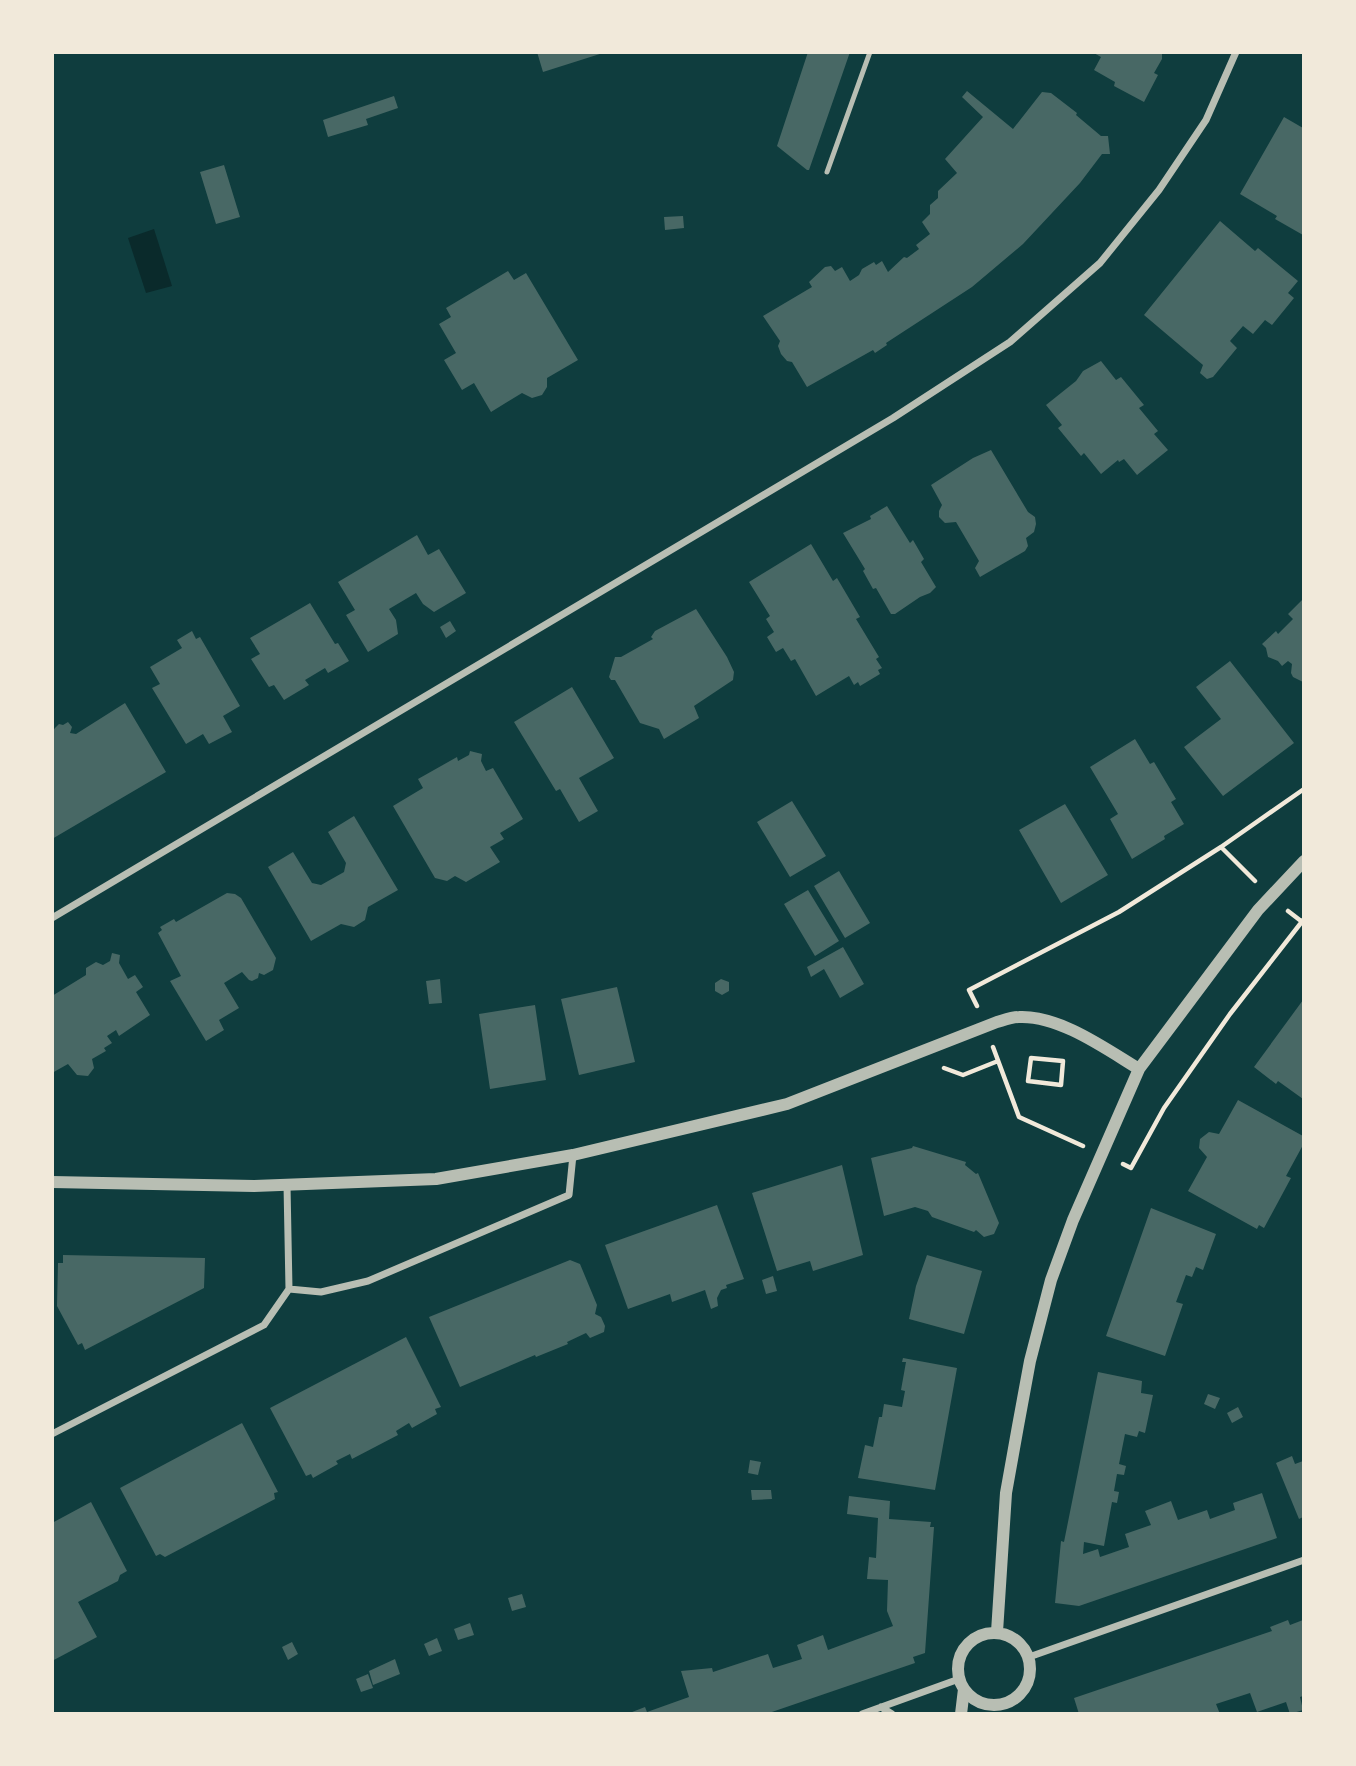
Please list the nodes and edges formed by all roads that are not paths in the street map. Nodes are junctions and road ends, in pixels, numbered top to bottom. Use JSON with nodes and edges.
{"nodes":[{"id":1,"x":870,"y":52,"type":"edge"},
{"id":2,"x":1236,"y":52,"type":"edge"},
{"id":3,"x":827,"y":172,"type":"dead end"},
{"id":4,"x":1304,"y":861,"type":"edge"},
{"id":5,"x":52,"y":918,"type":"edge"},
{"id":6,"x":1139,"y":1069,"type":"junction"},
{"id":7,"x":573,"y":1155,"type":"junction"},
{"id":8,"x":52,"y":1182,"type":"edge"},
{"id":9,"x":287,"y":1185,"type":"junction"},
{"id":10,"x":289,"y":1289,"type":"junction"},
{"id":11,"x":52,"y":1434,"type":"edge"},
{"id":12,"x":1304,"y":1560,"type":"edge"},
{"id":13,"x":997,"y":1632,"type":"junction"},
{"id":14,"x":1029,"y":1657,"type":"junction"},
{"id":15,"x":961,"y":1684,"type":"junction"},
{"id":16,"x":881,"y":1707,"type":"junction"},
{"id":17,"x":996,"y":1709,"type":"edge"},
{"id":18,"x":862,"y":1713,"type":"edge"},
{"id":19,"x":892,"y":1713,"type":"edge"},
{"id":20,"x":961,"y":1713,"type":"edge"}],
"edges":[{"from":1,"to":3,"type":"lane"},
{"from":2,"to":5,"type":"street"},
{"from":4,"to":6,"type":"street"},
{"from":6,"to":7,"type":"street"},
{"from":6,"to":13,"type":"street"},
{"from":7,"to":9,"type":"street"},
{"from":7,"to":10,"type":"street"},
{"from":8,"to":9,"type":"street"},
{"from":9,"to":10,"type":"street"},
{"from":10,"to":11,"type":"street"},
{"from":12,"to":14,"type":"street"},
{"from":13,"to":14,"type":"street"},
{"from":13,"to":15,"type":"street"},
{"from":14,"to":17,"type":"street"},
{"from":15,"to":16,"type":"street"},
{"from":15,"to":17,"type":"street"},
{"from":15,"to":20,"type":"street"},
{"from":16,"to":18,"type":"street"},
{"from":16,"to":19,"type":"street"}]}
